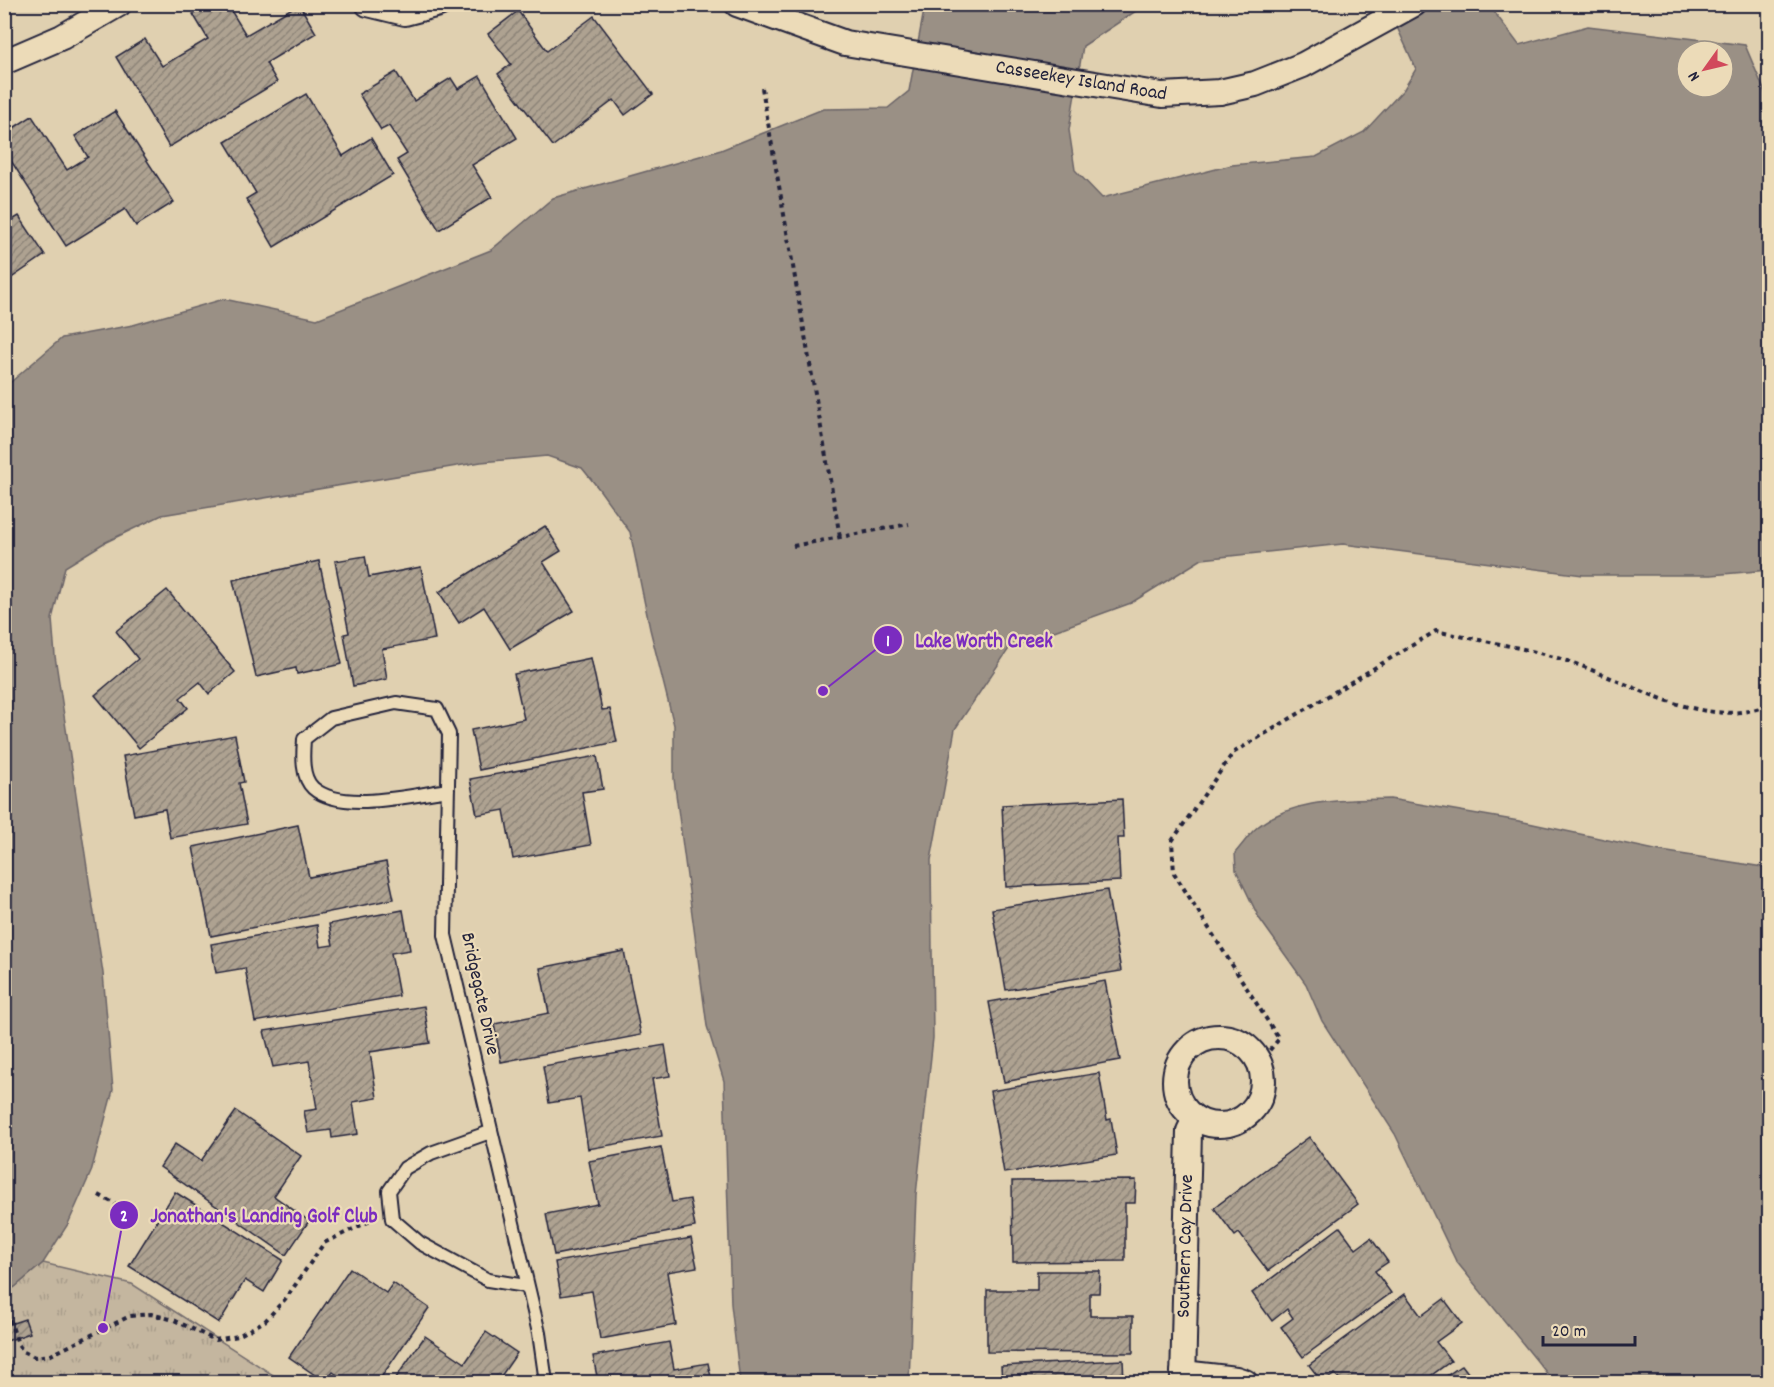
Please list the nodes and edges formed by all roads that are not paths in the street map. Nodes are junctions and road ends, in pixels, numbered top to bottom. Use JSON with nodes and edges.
{"nodes":[{"id":1,"x":119,"y":4,"type":"edge"},
{"id":2,"x":368,"y":4,"type":"edge"},
{"id":3,"x":439,"y":4,"type":"edge"},
{"id":4,"x":737,"y":4,"type":"edge"},
{"id":5,"x":1414,"y":4,"type":"edge"},
{"id":6,"x":4,"y":62,"type":"edge"},
{"id":7,"x":448,"y":790,"type":"junction"},
{"id":8,"x":1195,"y":1119,"type":"junction"},
{"id":9,"x":490,"y":1132,"type":"junction"},
{"id":10,"x":526,"y":1286,"type":"junction"},
{"id":11,"x":1183,"y":1378,"type":"edge"},
{"id":12,"x":546,"y":1383,"type":"edge"},
{"id":13,"x":1245,"y":1383,"type":"edge"}],
"edges":[{"from":1,"to":6,"type":"street"},
{"from":2,"to":3,"type":"street"},
{"from":4,"to":5,"type":"street","name":"Casseekey Island Road"},
{"from":7,"to":7,"type":"lane","name":"Bridgegate Drive"},
{"from":7,"to":9,"type":"lane","name":"Bridgegate Drive"},
{"from":8,"to":8,"type":"street"},
{"from":8,"to":11,"type":"street","name":"Southern Cay Drive"},
{"from":9,"to":10,"type":"lane","name":"Bridgegate Drive"},
{"from":9,"to":10,"type":"lane"},
{"from":10,"to":12,"type":"lane","name":"Bridgegate Drive"},
{"from":11,"to":13,"type":"street","name":"Southern Cay Drive"}]}
